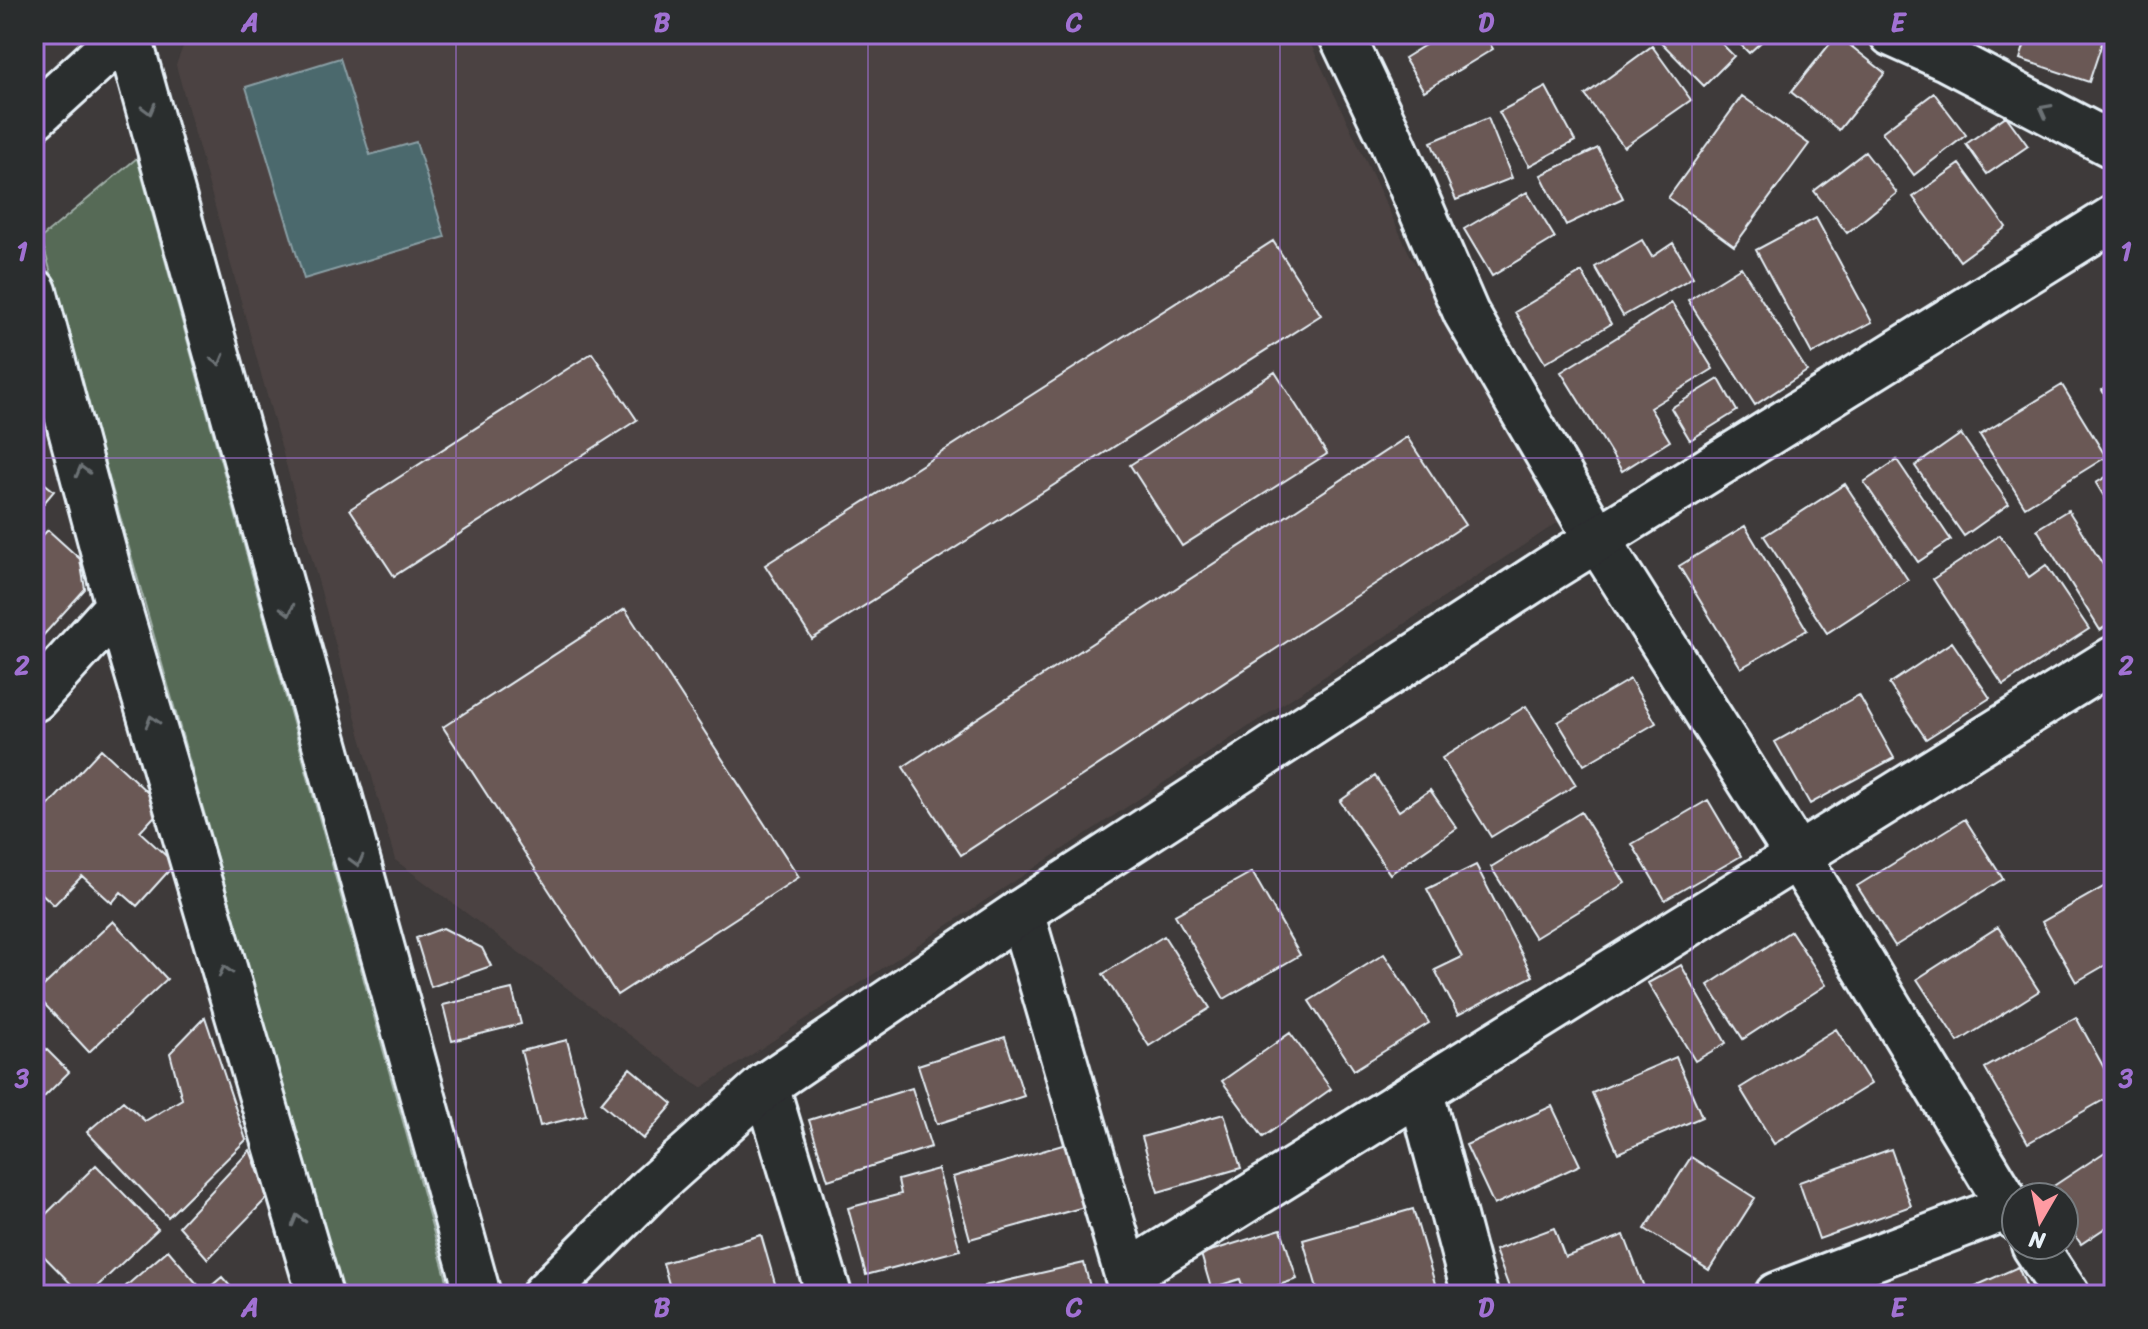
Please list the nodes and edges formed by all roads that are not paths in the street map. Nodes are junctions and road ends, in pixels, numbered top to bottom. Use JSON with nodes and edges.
{"nodes":[{"id":1,"x":126,"y":34,"type":"edge"},
{"id":2,"x":1341,"y":34,"type":"edge"},
{"id":3,"x":1892,"y":34,"type":"edge"},
{"id":4,"x":34,"y":117,"type":"edge"},
{"id":5,"x":2114,"y":146,"type":"edge"},
{"id":6,"x":2114,"y":218,"type":"edge"},
{"id":7,"x":34,"y":291,"type":"edge"},
{"id":8,"x":1597,"y":539,"type":"junction"},
{"id":9,"x":118,"y":606,"type":"junction"},
{"id":10,"x":2114,"y":659,"type":"edge"},
{"id":11,"x":34,"y":699,"type":"edge"},
{"id":12,"x":1798,"y":857,"type":"junction"},
{"id":13,"x":1021,"y":912,"type":"junction"},
{"id":14,"x":766,"y":1085,"type":"junction"},
{"id":15,"x":1421,"y":1093,"type":"junction"},
{"id":16,"x":2000,"y":1192,"type":"edge"},
{"id":17,"x":2000,"y":1216,"type":"edge"},
{"id":18,"x":2045,"y":1261,"type":"edge"},
{"id":19,"x":1130,"y":1284,"type":"edge"},
{"id":20,"x":320,"y":1295,"type":"edge"},
{"id":21,"x":478,"y":1295,"type":"edge"},
{"id":22,"x":544,"y":1295,"type":"edge"},
{"id":23,"x":829,"y":1295,"type":"edge"},
{"id":24,"x":1475,"y":1295,"type":"edge"},
{"id":25,"x":1777,"y":1295,"type":"edge"},
{"id":26,"x":2067,"y":1295,"type":"edge"}],
"edges":[{"from":1,"to":4,"type":"street"},
{"from":1,"to":21,"type":"street","one_way":true},
{"from":2,"to":8,"type":"street"},
{"from":5,"to":3,"type":"street","one_way":true},
{"from":6,"to":8,"type":"street"},
{"from":9,"to":7,"type":"street","one_way":true},
{"from":8,"to":12,"type":"street"},
{"from":8,"to":13,"type":"street"},
{"from":9,"to":11,"type":"street"},
{"from":20,"to":9,"type":"street","one_way":true},
{"from":10,"to":12,"type":"street"},
{"from":12,"to":15,"type":"street"},
{"from":12,"to":16,"type":"street"},
{"from":13,"to":14,"type":"street"},
{"from":13,"to":19,"type":"street"},
{"from":14,"to":22,"type":"street"},
{"from":14,"to":23,"type":"street"},
{"from":15,"to":19,"type":"street"},
{"from":15,"to":24,"type":"street"},
{"from":17,"to":25,"type":"street"},
{"from":18,"to":26,"type":"street"}]}
